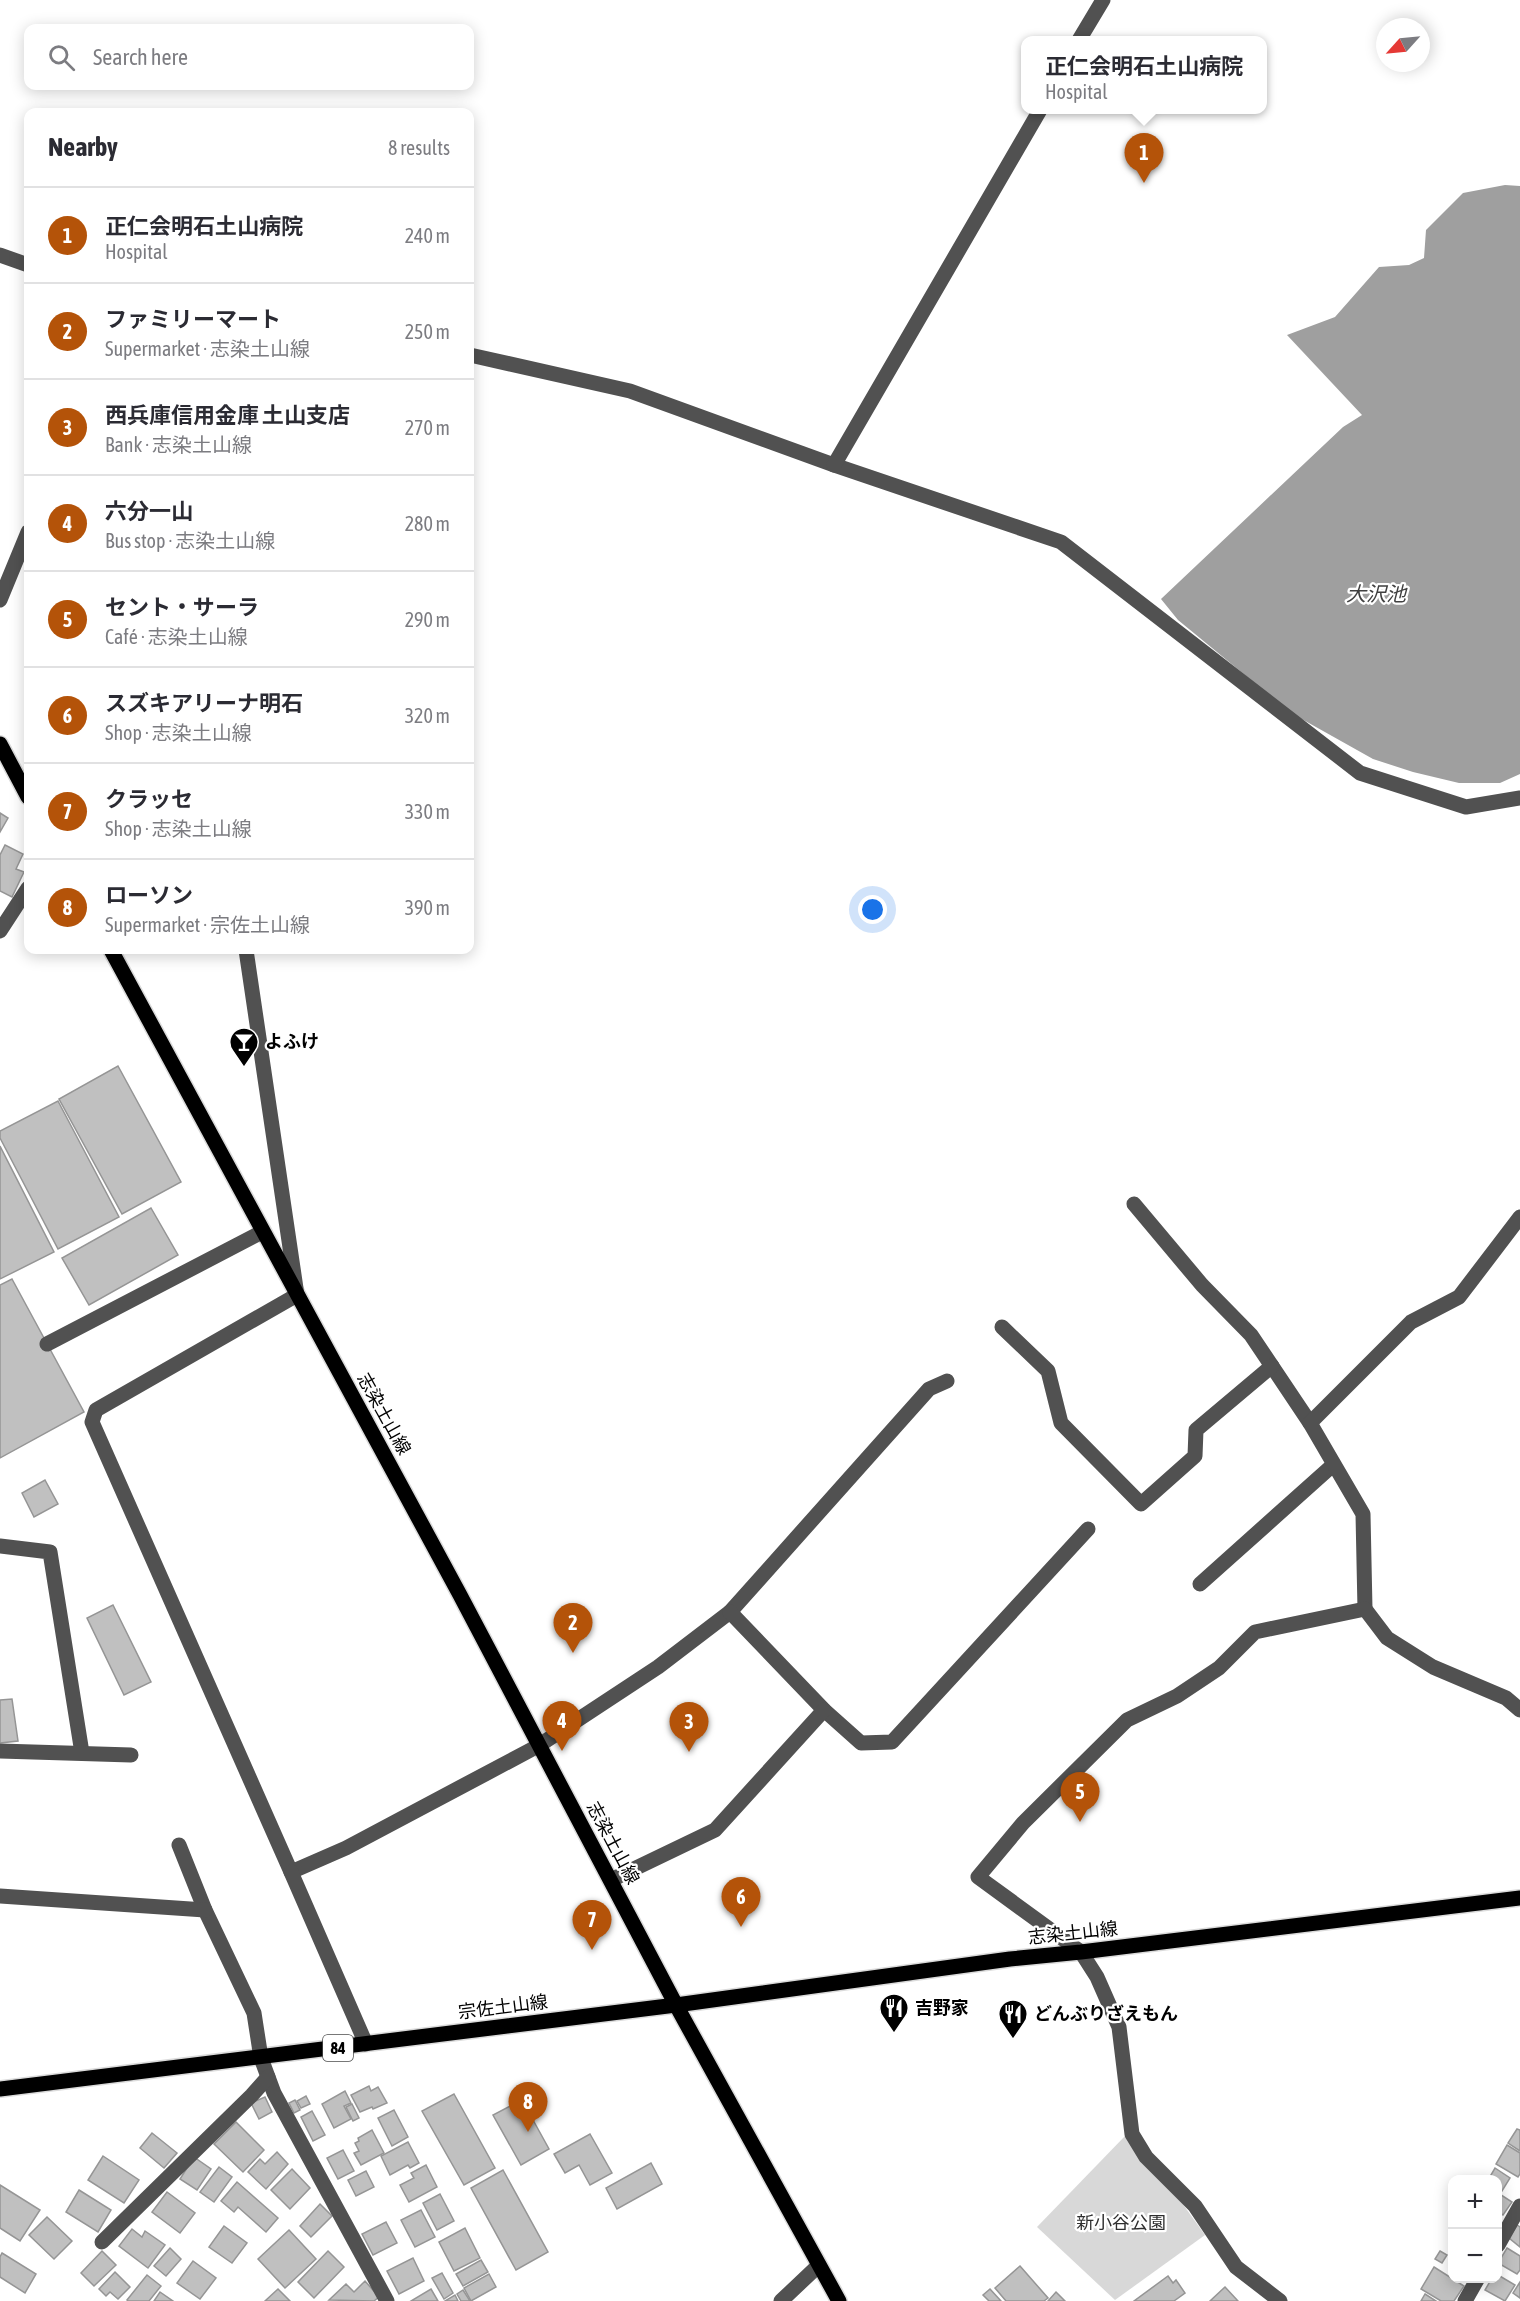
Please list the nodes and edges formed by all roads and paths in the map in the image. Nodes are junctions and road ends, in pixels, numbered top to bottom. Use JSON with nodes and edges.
{"nodes":[{"id":1,"x":1103,"y":0,"type":"edge"},
{"id":2,"x":1081,"y":36,"type":"edge"},
{"id":3,"x":1038,"y":114,"type":"edge"},
{"id":4,"x":0,"y":255,"type":"edge"},
{"id":5,"x":24,"y":264,"type":"edge"},
{"id":6,"x":474,"y":356,"type":"edge"},
{"id":7,"x":834,"y":465,"type":"junction"},
{"id":8,"x":24,"y":542,"type":"edge"},
{"id":9,"x":0,"y":600,"type":"edge"},
{"id":10,"x":0,"y":744,"type":"edge"},
{"id":11,"x":24,"y":789,"type":"edge"},
{"id":12,"x":1520,"y":798,"type":"edge"},
{"id":13,"x":24,"y":894,"type":"edge"},
{"id":14,"x":0,"y":931,"type":"edge"},
{"id":15,"x":113,"y":954,"type":"edge"},
{"id":16,"x":247,"y":954,"type":"edge"},
{"id":17,"x":1134,"y":1204,"type":"dead end"},
{"id":18,"x":1520,"y":1217,"type":"edge"},
{"id":19,"x":262,"y":1232,"type":"junction"},
{"id":20,"x":297,"y":1295,"type":"junction"},
{"id":21,"x":1002,"y":1327,"type":"dead end"},
{"id":22,"x":47,"y":1344,"type":"dead end"},
{"id":23,"x":1272,"y":1366,"type":"junction"},
{"id":24,"x":947,"y":1381,"type":"dead end"},
{"id":25,"x":1310,"y":1423,"type":"junction"},
{"id":26,"x":1333,"y":1465,"type":"junction"},
{"id":27,"x":1088,"y":1529,"type":"dead end"},
{"id":28,"x":0,"y":1546,"type":"edge"},
{"id":29,"x":1200,"y":1584,"type":"dead end"},
{"id":30,"x":1365,"y":1609,"type":"junction"},
{"id":31,"x":730,"y":1612,"type":"junction"},
{"id":32,"x":824,"y":1710,"type":"junction"},
{"id":33,"x":1520,"y":1710,"type":"edge"},
{"id":34,"x":538,"y":1746,"type":"junction"},
{"id":35,"x":0,"y":1751,"type":"edge"},
{"id":36,"x":82,"y":1753,"type":"junction"},
{"id":37,"x":131,"y":1755,"type":"dead end"},
{"id":38,"x":179,"y":1845,"type":"dead end"},
{"id":39,"x":291,"y":1872,"type":"junction"},
{"id":40,"x":611,"y":1880,"type":"junction"},
{"id":41,"x":0,"y":1896,"type":"edge"},
{"id":42,"x":1520,"y":1898,"type":"edge"},
{"id":43,"x":205,"y":1910,"type":"junction"},
{"id":44,"x":1081,"y":1952,"type":"junction"},
{"id":45,"x":676,"y":2005,"type":"junction"},
{"id":46,"x":366,"y":2044,"type":"junction"},
{"id":47,"x":261,"y":2058,"type":"junction"},
{"id":48,"x":268,"y":2077,"type":"junction"},
{"id":49,"x":0,"y":2090,"type":"edge"},
{"id":50,"x":1520,"y":2206,"type":"edge"},
{"id":51,"x":1502,"y":2236,"type":"edge"},
{"id":52,"x":102,"y":2242,"type":"dead end"},
{"id":53,"x":818,"y":2266,"type":"junction"},
{"id":54,"x":1475,"y":2283,"type":"edge"},
{"id":55,"x":387,"y":2301,"type":"edge"},
{"id":56,"x":781,"y":2301,"type":"edge"},
{"id":57,"x":839,"y":2301,"type":"edge"},
{"id":58,"x":1280,"y":2301,"type":"edge"},
{"id":59,"x":1465,"y":2301,"type":"edge"}],
"edges":[{"from":1,"to":2,"type":"street"},
{"from":3,"to":7,"type":"street"},
{"from":4,"to":5,"type":"street"},
{"from":6,"to":7,"type":"street"},
{"from":7,"to":12,"type":"street"},
{"from":8,"to":9,"type":"street"},
{"from":10,"to":11,"type":"main road"},
{"from":13,"to":14,"type":"street"},
{"from":15,"to":19,"type":"main road","name":"志染土山線"},
{"from":16,"to":20,"type":"street"},
{"from":17,"to":23,"type":"street"},
{"from":18,"to":25,"type":"street"},
{"from":19,"to":20,"type":"main road","name":"志染土山線"},
{"from":19,"to":22,"type":"street"},
{"from":20,"to":34,"type":"main road","name":"志染土山線"},
{"from":20,"to":39,"type":"street"},
{"from":21,"to":23,"type":"street"},
{"from":23,"to":25,"type":"street"},
{"from":24,"to":31,"type":"street"},
{"from":25,"to":26,"type":"street"},
{"from":26,"to":29,"type":"street"},
{"from":26,"to":30,"type":"street"},
{"from":27,"to":32,"type":"street"},
{"from":28,"to":36,"type":"street"},
{"from":30,"to":33,"type":"street"},
{"from":30,"to":44,"type":"street"},
{"from":31,"to":32,"type":"street"},
{"from":31,"to":34,"type":"street"},
{"from":32,"to":40,"type":"street"},
{"from":34,"to":39,"type":"street"},
{"from":34,"to":40,"type":"main road","name":"志染土山線"},
{"from":35,"to":36,"type":"street"},
{"from":36,"to":37,"type":"street"},
{"from":38,"to":43,"type":"street"},
{"from":39,"to":46,"type":"street"},
{"from":40,"to":45,"type":"main road","name":"志染土山線"},
{"from":41,"to":43,"type":"street"},
{"from":42,"to":44,"type":"main road","name":"志染土山線"},
{"from":43,"to":47,"type":"street"},
{"from":44,"to":45,"type":"main road","name":"志染土山線"},
{"from":44,"to":58,"type":"street"},
{"from":45,"to":46,"type":"main road","name":"宗佐土山線","number":"84"},
{"from":45,"to":53,"type":"main road"},
{"from":46,"to":47,"type":"main road","name":"宗佐土山線","number":"84"},
{"from":47,"to":48,"type":"street"},
{"from":47,"to":49,"type":"main road","name":"宗佐土山線","number":"84"},
{"from":48,"to":52,"type":"street"},
{"from":48,"to":55,"type":"street"},
{"from":50,"to":51,"type":"street"},
{"from":53,"to":56,"type":"street"},
{"from":53,"to":57,"type":"main road"},
{"from":54,"to":59,"type":"street"}]}
